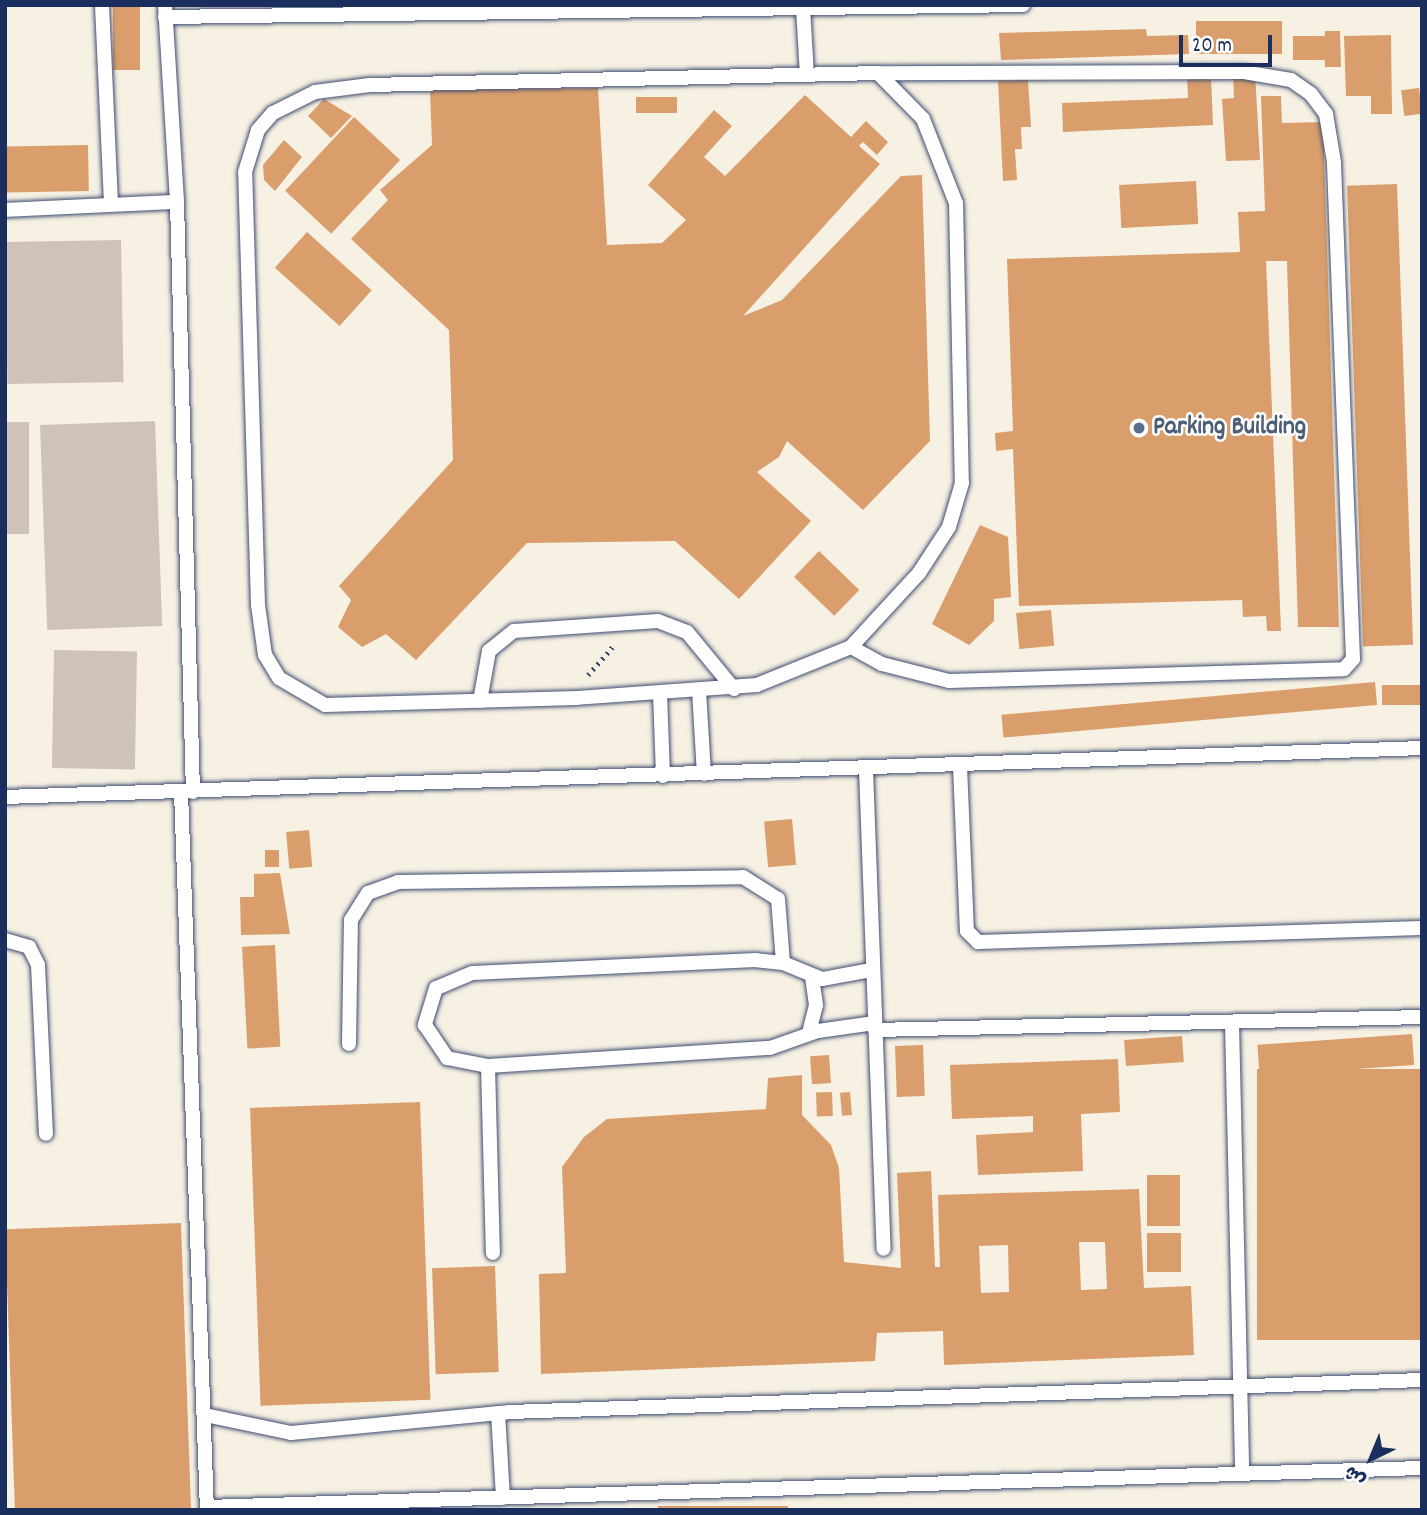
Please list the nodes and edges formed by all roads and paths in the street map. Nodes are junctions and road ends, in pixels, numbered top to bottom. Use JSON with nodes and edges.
{"nodes":[{"id":1,"x":102,"y":5,"type":"edge"},
{"id":2,"x":1023,"y":5,"type":"edge"},
{"id":3,"x":940,"y":6,"type":"edge"},
{"id":4,"x":803,"y":8,"type":"junction"},
{"id":5,"x":165,"y":11,"type":"edge"},
{"id":6,"x":878,"y":73,"type":"junction"},
{"id":7,"x":807,"y":75,"type":"junction"},
{"id":8,"x":177,"y":202,"type":"junction"},
{"id":9,"x":111,"y":204,"type":"junction"},
{"id":10,"x":5,"y":210,"type":"edge"},
{"id":11,"x":621,"y":624,"type":"junction"},
{"id":12,"x":851,"y":647,"type":"junction"},
{"id":13,"x":734,"y":689,"type":"junction"},
{"id":14,"x":699,"y":690,"type":"junction"},
{"id":15,"x":660,"y":693,"type":"junction"},
{"id":16,"x":577,"y":698,"type":"junction"},
{"id":17,"x":480,"y":701,"type":"junction"},
{"id":18,"x":1422,"y":748,"type":"edge"},
{"id":19,"x":960,"y":766,"type":"junction"},
{"id":20,"x":866,"y":769,"type":"junction"},
{"id":21,"x":704,"y":774,"type":"junction"},
{"id":22,"x":663,"y":776,"type":"junction"},
{"id":23,"x":187,"y":792,"type":"junction"},
{"id":24,"x":5,"y":797,"type":"edge"},
{"id":25,"x":1422,"y":928,"type":"edge"},
{"id":26,"x":5,"y":940,"type":"edge"},
{"id":27,"x":783,"y":963,"type":"junction"},
{"id":28,"x":871,"y":970,"type":"junction"},
{"id":29,"x":812,"y":976,"type":"junction"},
{"id":30,"x":1422,"y":1017,"type":"edge"},
{"id":31,"x":1233,"y":1023,"type":"junction"},
{"id":32,"x":875,"y":1027,"type":"junction"},
{"id":33,"x":809,"y":1033,"type":"junction"},
{"id":34,"x":349,"y":1044,"type":"dead end"},
{"id":35,"x":488,"y":1066,"type":"junction"},
{"id":36,"x":46,"y":1134,"type":"dead end"},
{"id":37,"x":884,"y":1249,"type":"dead end"},
{"id":38,"x":493,"y":1252,"type":"dead end"},
{"id":39,"x":1422,"y":1380,"type":"edge"},
{"id":40,"x":1240,"y":1385,"type":"junction"},
{"id":41,"x":498,"y":1413,"type":"junction"},
{"id":42,"x":205,"y":1415,"type":"junction"},
{"id":43,"x":1422,"y":1468,"type":"edge"},
{"id":44,"x":1242,"y":1474,"type":"junction"},
{"id":45,"x":503,"y":1498,"type":"junction"},
{"id":46,"x":207,"y":1508,"type":"edge"}],
"edges":[{"from":1,"to":9,"type":"lane"},
{"from":2,"to":3,"type":"lane"},
{"from":3,"to":4,"type":"lane"},
{"from":4,"to":5,"type":"lane"},
{"from":4,"to":7,"type":"lane"},
{"from":5,"to":8,"type":"lane"},
{"from":6,"to":7,"type":"lane"},
{"from":6,"to":12,"type":"lane"},
{"from":6,"to":12,"type":"lane"},
{"from":7,"to":17,"type":"lane"},
{"from":8,"to":9,"type":"lane"},
{"from":8,"to":23,"type":"lane"},
{"from":9,"to":10,"type":"lane"},
{"from":11,"to":13,"type":"lane"},
{"from":11,"to":16,"type":"path"},
{"from":11,"to":17,"type":"lane"},
{"from":12,"to":13,"type":"lane"},
{"from":13,"to":14,"type":"lane"},
{"from":14,"to":15,"type":"lane"},
{"from":14,"to":21,"type":"lane"},
{"from":15,"to":16,"type":"lane"},
{"from":15,"to":22,"type":"lane"},
{"from":16,"to":17,"type":"lane"},
{"from":18,"to":19,"type":"lane"},
{"from":19,"to":20,"type":"lane"},
{"from":19,"to":25,"type":"lane"},
{"from":20,"to":21,"type":"lane"},
{"from":20,"to":28,"type":"lane"},
{"from":21,"to":22,"type":"lane"},
{"from":22,"to":23,"type":"lane"},
{"from":23,"to":24,"type":"lane"},
{"from":23,"to":42,"type":"lane"},
{"from":26,"to":36,"type":"lane"},
{"from":27,"to":29,"type":"lane"},
{"from":27,"to":34,"type":"lane"},
{"from":27,"to":35,"type":"lane"},
{"from":28,"to":29,"type":"lane"},
{"from":28,"to":32,"type":"lane"},
{"from":29,"to":33,"type":"lane"},
{"from":30,"to":31,"type":"lane"},
{"from":31,"to":32,"type":"lane"},
{"from":31,"to":40,"type":"lane"},
{"from":32,"to":33,"type":"lane"},
{"from":32,"to":37,"type":"lane"},
{"from":33,"to":35,"type":"lane"},
{"from":35,"to":38,"type":"lane"},
{"from":39,"to":40,"type":"lane"},
{"from":40,"to":41,"type":"lane"},
{"from":40,"to":44,"type":"lane"},
{"from":41,"to":42,"type":"lane"},
{"from":41,"to":45,"type":"lane"},
{"from":42,"to":46,"type":"lane"},
{"from":43,"to":44,"type":"lane"},
{"from":44,"to":45,"type":"lane"},
{"from":45,"to":46,"type":"lane"}]}
